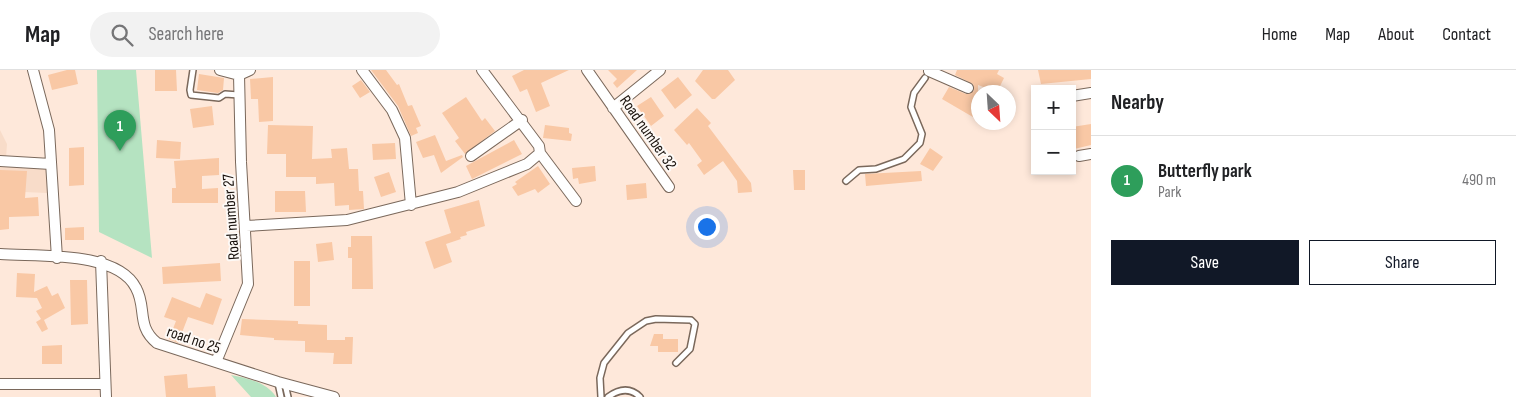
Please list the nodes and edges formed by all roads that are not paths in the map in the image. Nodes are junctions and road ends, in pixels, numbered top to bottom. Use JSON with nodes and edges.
{"nodes":[{"id":1,"x":33,"y":70,"type":"edge"},
{"id":2,"x":193,"y":70,"type":"edge"},
{"id":3,"x":220,"y":70,"type":"edge"},
{"id":4,"x":250,"y":70,"type":"edge"},
{"id":5,"x":362,"y":70,"type":"edge"},
{"id":6,"x":482,"y":70,"type":"edge"},
{"id":7,"x":587,"y":70,"type":"edge"},
{"id":8,"x":660,"y":70,"type":"edge"},
{"id":9,"x":928,"y":73,"type":"edge"},
{"id":10,"x":239,"y":75,"type":"junction"},
{"id":11,"x":968,"y":88,"type":"dead end"},
{"id":12,"x":1091,"y":93,"type":"edge"},
{"id":13,"x":240,"y":95,"type":"junction"},
{"id":14,"x":1076,"y":95,"type":"edge"},
{"id":15,"x":613,"y":108,"type":"junction"},
{"id":16,"x":522,"y":120,"type":"junction"},
{"id":17,"x":540,"y":150,"type":"junction"},
{"id":18,"x":1091,"y":154,"type":"edge"},
{"id":19,"x":471,"y":156,"type":"dead end"},
{"id":20,"x":1079,"y":156,"type":"dead end"},
{"id":21,"x":0,"y":161,"type":"edge"},
{"id":22,"x":51,"y":164,"type":"junction"},
{"id":23,"x":846,"y":181,"type":"dead end"},
{"id":24,"x":669,"y":187,"type":"dead end"},
{"id":25,"x":576,"y":201,"type":"dead end"},
{"id":26,"x":411,"y":204,"type":"junction"},
{"id":27,"x":246,"y":226,"type":"junction"},
{"id":28,"x":0,"y":254,"type":"edge"},
{"id":29,"x":57,"y":258,"type":"junction"},
{"id":30,"x":101,"y":259,"type":"junction"},
{"id":31,"x":216,"y":362,"type":"junction"},
{"id":32,"x":676,"y":363,"type":"dead end"},
{"id":33,"x":281,"y":383,"type":"junction"},
{"id":34,"x":0,"y":384,"type":"edge"},
{"id":35,"x":105,"y":384,"type":"junction"},
{"id":36,"x":106,"y":397,"type":"edge"},
{"id":37,"x":281,"y":397,"type":"edge"},
{"id":38,"x":288,"y":397,"type":"edge"},
{"id":39,"x":334,"y":397,"type":"edge"},
{"id":40,"x":601,"y":397,"type":"edge"},
{"id":41,"x":608,"y":397,"type":"edge"},
{"id":42,"x":640,"y":397,"type":"edge"}],
"edges":[{"from":1,"to":22,"type":"street"},
{"from":2,"to":13,"type":"lane"},
{"from":3,"to":10,"type":"street"},
{"from":4,"to":10,"type":"street"},
{"from":5,"to":26,"type":"street"},
{"from":6,"to":16,"type":"street"},
{"from":7,"to":15,"type":"street","name":"Road number 32"},
{"from":8,"to":15,"type":"street"},
{"from":9,"to":11,"type":"street"},
{"from":9,"to":23,"type":"lane"},
{"from":10,"to":13,"type":"street","name":"Road number 27"},
{"from":12,"to":14,"type":"street"},
{"from":13,"to":27,"type":"street","name":"Road number 27"},
{"from":15,"to":24,"type":"street","name":"Road number 32"},
{"from":16,"to":17,"type":"street"},
{"from":16,"to":19,"type":"street"},
{"from":17,"to":25,"type":"street"},
{"from":17,"to":26,"type":"street"},
{"from":18,"to":20,"type":"street"},
{"from":21,"to":22,"type":"street"},
{"from":22,"to":29,"type":"street"},
{"from":26,"to":27,"type":"street"},
{"from":27,"to":31,"type":"street","name":"Road number 27"},
{"from":28,"to":29,"type":"street","name":"road no 25"},
{"from":29,"to":30,"type":"street","name":"road no 25"},
{"from":30,"to":31,"type":"street","name":"road no 25"},
{"from":30,"to":35,"type":"street"},
{"from":31,"to":33,"type":"street","name":"road no 25"},
{"from":32,"to":40,"type":"lane"},
{"from":33,"to":37,"type":"lane"},
{"from":33,"to":38,"type":"lane"},
{"from":33,"to":39,"type":"street","name":"road no 25"},
{"from":34,"to":35,"type":"street"},
{"from":35,"to":36,"type":"street"},
{"from":41,"to":42,"type":"lane"}]}
